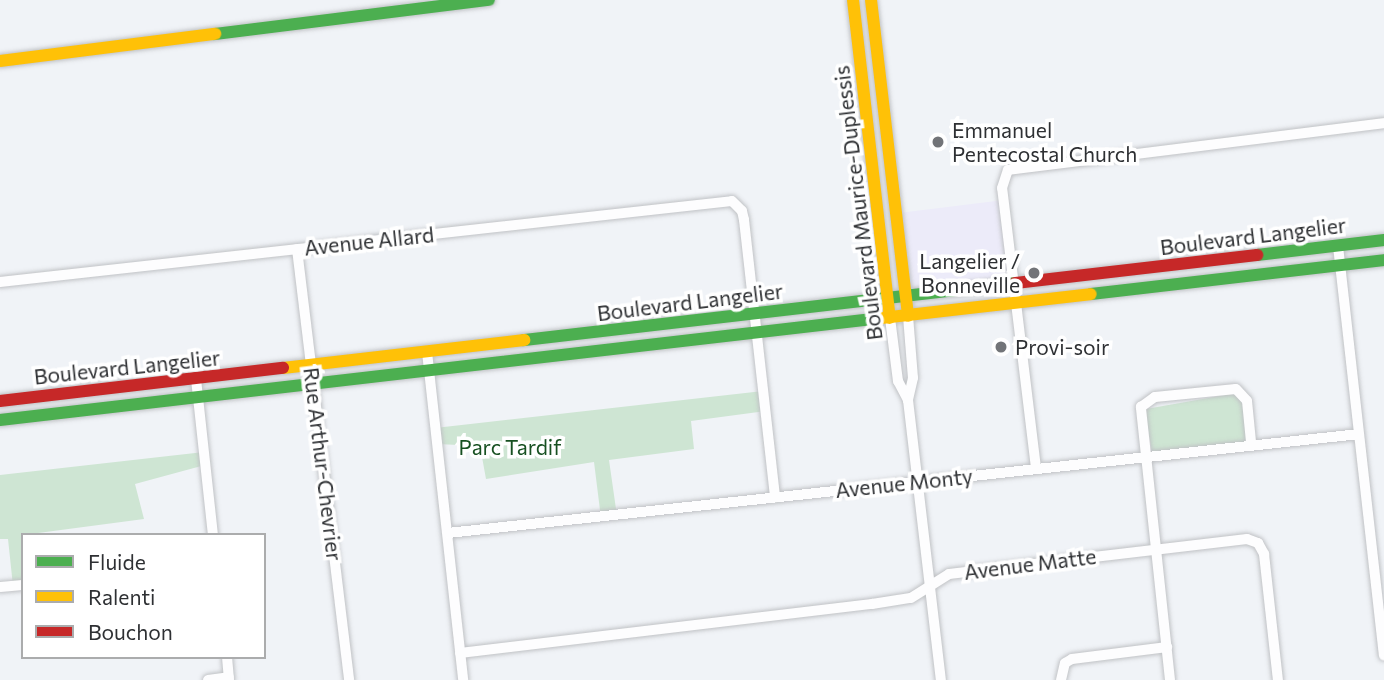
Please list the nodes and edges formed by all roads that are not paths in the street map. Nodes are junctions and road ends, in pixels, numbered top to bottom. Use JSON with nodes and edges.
{"nodes":[{"id":1,"x":489,"y":0,"type":"edge"},
{"id":2,"x":853,"y":0,"type":"edge"},
{"id":3,"x":871,"y":0,"type":"edge"},
{"id":4,"x":0,"y":61,"type":"edge"},
{"id":5,"x":1384,"y":123,"type":"edge"},
{"id":6,"x":1384,"y":240,"type":"edge"},
{"id":7,"x":1338,"y":246,"type":"junction"},
{"id":8,"x":298,"y":249,"type":"junction"},
{"id":9,"x":1384,"y":260,"type":"edge"},
{"id":10,"x":1340,"y":264,"type":"junction"},
{"id":11,"x":0,"y":282,"type":"edge"},
{"id":12,"x":1015,"y":284,"type":"junction"},
{"id":13,"x":905,"y":296,"type":"junction"},
{"id":14,"x":888,"y":298,"type":"junction"},
{"id":15,"x":1017,"y":302,"type":"junction"},
{"id":16,"x":755,"y":314,"type":"junction"},
{"id":17,"x":908,"y":316,"type":"junction"},
{"id":18,"x":890,"y":318,"type":"junction"},
{"id":19,"x":757,"y":332,"type":"junction"},
{"id":20,"x":426,"y":352,"type":"junction"},
{"id":21,"x":310,"y":365,"type":"junction"},
{"id":22,"x":427,"y":371,"type":"junction"},
{"id":23,"x":196,"y":379,"type":"junction"},
{"id":24,"x":313,"y":385,"type":"junction"},
{"id":25,"x":198,"y":398,"type":"junction"},
{"id":26,"x":908,"y":400,"type":"junction"},
{"id":27,"x":0,"y":401,"type":"edge"},
{"id":28,"x":0,"y":420,"type":"edge"},
{"id":29,"x":1359,"y":434,"type":"junction"},
{"id":30,"x":1251,"y":442,"type":"junction"},
{"id":31,"x":1145,"y":456,"type":"junction"},
{"id":32,"x":1036,"y":468,"type":"junction"},
{"id":33,"x":917,"y":481,"type":"junction"},
{"id":34,"x":775,"y":497,"type":"junction"},
{"id":35,"x":213,"y":533,"type":"edge"},
{"id":36,"x":448,"y":533,"type":"junction"},
{"id":37,"x":1155,"y":549,"type":"junction"},
{"id":38,"x":21,"y":585,"type":"edge"},
{"id":39,"x":930,"y":585,"type":"junction"},
{"id":40,"x":0,"y":587,"type":"edge"},
{"id":41,"x":1167,"y":647,"type":"junction"},
{"id":42,"x":460,"y":653,"type":"junction"},
{"id":43,"x":1384,"y":655,"type":"edge"},
{"id":44,"x":227,"y":659,"type":"edge"},
{"id":45,"x":229,"y":679,"type":"edge"},
{"id":46,"x":208,"y":680,"type":"edge"},
{"id":47,"x":348,"y":680,"type":"edge"},
{"id":48,"x":463,"y":680,"type":"edge"},
{"id":49,"x":941,"y":680,"type":"edge"},
{"id":50,"x":1062,"y":680,"type":"edge"},
{"id":51,"x":1170,"y":680,"type":"edge"},
{"id":52,"x":1278,"y":680,"type":"edge"}],
"edges":[{"from":1,"to":4,"type":"main road"},
{"from":2,"to":14,"type":"main road","name":"Boulevard Maurice-Duplessis"},
{"from":3,"to":13,"type":"main road","name":"Boulevard Maurice-Duplessis"},
{"from":5,"to":12,"type":"street"},
{"from":6,"to":7,"type":"main road","name":"Boulevard Langelier"},
{"from":7,"to":10,"type":"street"},
{"from":7,"to":12,"type":"main road","name":"Boulevard Langelier"},
{"from":8,"to":11,"type":"street","name":"Avenue Allard"},
{"from":8,"to":16,"type":"street","name":"Avenue Allard"},
{"from":8,"to":21,"type":"street","name":"Rue Arthur-Chevrier"},
{"from":9,"to":10,"type":"main road","name":"Boulevard Langelier"},
{"from":10,"to":15,"type":"main road","name":"Boulevard Langelier"},
{"from":10,"to":29,"type":"street"},
{"from":12,"to":13,"type":"main road","name":"Boulevard Langelier"},
{"from":12,"to":15,"type":"street"},
{"from":13,"to":14,"type":"main road","name":"Boulevard Langelier"},
{"from":13,"to":17,"type":"main road","name":"Boulevard Maurice-Duplessis"},
{"from":14,"to":16,"type":"main road","name":"Boulevard Langelier"},
{"from":14,"to":18,"type":"main road","name":"Boulevard Maurice-Duplessis"},
{"from":15,"to":17,"type":"main road","name":"Boulevard Langelier"},
{"from":15,"to":32,"type":"street"},
{"from":16,"to":19,"type":"street"},
{"from":16,"to":20,"type":"main road","name":"Boulevard Langelier"},
{"from":17,"to":18,"type":"main road","name":"Boulevard Langelier"},
{"from":17,"to":26,"type":"street","name":"Boulevard Maurice-Duplessis"},
{"from":18,"to":19,"type":"main road","name":"Boulevard Langelier"},
{"from":18,"to":26,"type":"street","name":"Boulevard Maurice-Duplessis"},
{"from":19,"to":22,"type":"main road","name":"Boulevard Langelier"},
{"from":19,"to":34,"type":"street"},
{"from":20,"to":21,"type":"main road","name":"Boulevard Langelier"},
{"from":20,"to":22,"type":"street"},
{"from":21,"to":23,"type":"main road","name":"Boulevard Langelier"},
{"from":21,"to":24,"type":"street","name":"Rue Arthur-Chevrier"},
{"from":22,"to":24,"type":"main road","name":"Boulevard Langelier"},
{"from":22,"to":36,"type":"street"},
{"from":23,"to":25,"type":"street"},
{"from":23,"to":27,"type":"main road","name":"Boulevard Langelier"},
{"from":24,"to":25,"type":"main road","name":"Boulevard Langelier"},
{"from":24,"to":47,"type":"street","name":"Rue Arthur-Chevrier"},
{"from":25,"to":28,"type":"main road","name":"Boulevard Langelier"},
{"from":25,"to":35,"type":"street"},
{"from":26,"to":33,"type":"street","name":"Boulevard Maurice-Duplessis"},
{"from":29,"to":30,"type":"street","name":"Avenue Monty"},
{"from":29,"to":43,"type":"street"},
{"from":30,"to":31,"type":"street","name":"Avenue Monty"},
{"from":30,"to":31,"type":"street"},
{"from":31,"to":32,"type":"street","name":"Avenue Monty"},
{"from":31,"to":37,"type":"street"},
{"from":32,"to":33,"type":"street","name":"Avenue Monty"},
{"from":33,"to":34,"type":"street","name":"Avenue Monty"},
{"from":33,"to":39,"type":"street","name":"Boulevard Maurice-Duplessis"},
{"from":34,"to":36,"type":"street","name":"Avenue Monty"},
{"from":36,"to":42,"type":"street"},
{"from":37,"to":39,"type":"street","name":"Avenue Matte"},
{"from":37,"to":41,"type":"street"},
{"from":37,"to":52,"type":"street","name":"Avenue Matte"},
{"from":38,"to":40,"type":"street"},
{"from":39,"to":42,"type":"street","name":"Avenue Matte"},
{"from":39,"to":49,"type":"street","name":"Boulevard Maurice-Duplessis"},
{"from":41,"to":50,"type":"street"},
{"from":41,"to":51,"type":"street"},
{"from":42,"to":48,"type":"street"},
{"from":44,"to":45,"type":"street"},
{"from":45,"to":46,"type":"street"}]}
